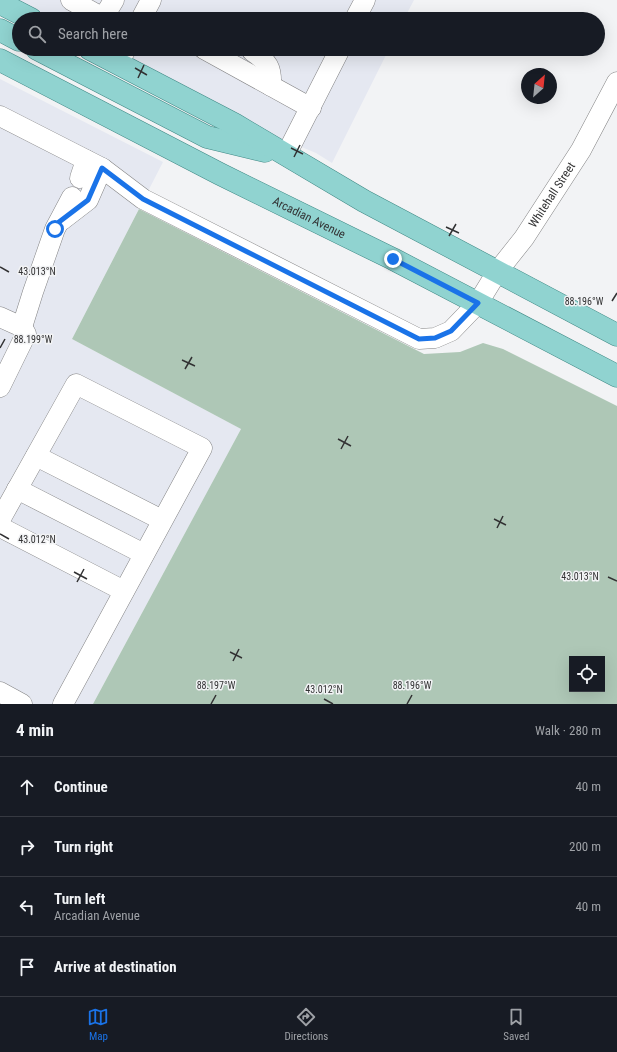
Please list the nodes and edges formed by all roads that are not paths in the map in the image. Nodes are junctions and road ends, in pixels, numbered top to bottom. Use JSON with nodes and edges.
{"nodes":[{"id":1,"x":7,"y":0,"type":"edge"},
{"id":2,"x":71,"y":0,"type":"edge"},
{"id":3,"x":114,"y":0,"type":"edge"},
{"id":4,"x":152,"y":0,"type":"edge"},
{"id":5,"x":365,"y":0,"type":"edge"},
{"id":6,"x":0,"y":3,"type":"edge"},
{"id":7,"x":17,"y":12,"type":"edge"},
{"id":8,"x":21,"y":12,"type":"edge"},
{"id":9,"x":92,"y":12,"type":"edge"},
{"id":10,"x":107,"y":12,"type":"edge"},
{"id":11,"x":145,"y":12,"type":"edge"},
{"id":12,"x":153,"y":12,"type":"edge"},
{"id":13,"x":359,"y":12,"type":"edge"},
{"id":14,"x":0,"y":30,"type":"edge"},
{"id":15,"x":12,"y":36,"type":"edge"},
{"id":16,"x":51,"y":56,"type":"edge"},
{"id":17,"x":122,"y":56,"type":"edge"},
{"id":18,"x":217,"y":56,"type":"edge"},
{"id":19,"x":259,"y":56,"type":"edge"},
{"id":20,"x":337,"y":56,"type":"edge"},
{"id":21,"x":0,"y":60,"type":"edge"},
{"id":22,"x":617,"y":82,"type":"edge"},
{"id":23,"x":276,"y":89,"type":"junction"},
{"id":24,"x":311,"y":108,"type":"junction"},
{"id":25,"x":2,"y":123,"type":"edge"},
{"id":26,"x":286,"y":155,"type":"junction"},
{"id":27,"x":89,"y":169,"type":"junction"},
{"id":28,"x":72,"y":197,"type":"dead end"},
{"id":29,"x":59,"y":222,"type":"junction"},
{"id":30,"x":497,"y":272,"type":"junction"},
{"id":31,"x":478,"y":303,"type":"junction"},
{"id":32,"x":0,"y":318,"type":"edge"},
{"id":33,"x":22,"y":328,"type":"junction"},
{"id":34,"x":617,"y":335,"type":"edge"},
{"id":35,"x":617,"y":376,"type":"edge"},
{"id":36,"x":0,"y":386,"type":"edge"},
{"id":37,"x":36,"y":456,"type":"junction"},
{"id":38,"x":17,"y":489,"type":"junction"},
{"id":39,"x":0,"y":520,"type":"edge"},
{"id":40,"x":162,"y":520,"type":"junction"},
{"id":41,"x":0,"y":527,"type":"edge"},
{"id":42,"x":144,"y":554,"type":"junction"},
{"id":43,"x":124,"y":591,"type":"junction"},
{"id":44,"x":0,"y":692,"type":"edge"},
{"id":45,"x":22,"y":704,"type":"edge"},
{"id":46,"x":63,"y":704,"type":"edge"}],
"edges":[{"from":1,"to":8,"type":"main road"},
{"from":2,"to":9,"type":"street"},
{"from":3,"to":10,"type":"street"},
{"from":4,"to":11,"type":"street"},
{"from":4,"to":12,"type":"street"},
{"from":5,"to":13,"type":"street"},
{"from":6,"to":7,"type":"main road"},
{"from":14,"to":15,"type":"main road"},
{"from":16,"to":26,"type":"main road"},
{"from":17,"to":26,"type":"main road"},
{"from":18,"to":23,"type":"street"},
{"from":19,"to":23,"type":"street"},
{"from":20,"to":24,"type":"street"},
{"from":21,"to":31,"type":"main road","name":"Arcadian Avenue"},
{"from":22,"to":30,"type":"street","name":"Whitehall Street"},
{"from":23,"to":24,"type":"street"},
{"from":24,"to":26,"type":"street"},
{"from":25,"to":27,"type":"street","name":"Whitehall Street"},
{"from":26,"to":30,"type":"main road"},
{"from":27,"to":29,"type":"street"},
{"from":27,"to":31,"type":"street","name":"Whitehall Street"},
{"from":28,"to":29,"type":"street"},
{"from":29,"to":33,"type":"street"},
{"from":30,"to":31,"type":"street","name":"Whitehall Street"},
{"from":30,"to":34,"type":"main road"},
{"from":31,"to":35,"type":"main road","name":"Arcadian Avenue"},
{"from":32,"to":33,"type":"street"},
{"from":33,"to":36,"type":"street"},
{"from":37,"to":38,"type":"street"},
{"from":37,"to":40,"type":"street"},
{"from":37,"to":40,"type":"street"},
{"from":38,"to":39,"type":"street"},
{"from":38,"to":42,"type":"street"},
{"from":40,"to":42,"type":"street"},
{"from":41,"to":43,"type":"street"},
{"from":42,"to":43,"type":"street"},
{"from":43,"to":46,"type":"street"},
{"from":44,"to":45,"type":"street"}]}
